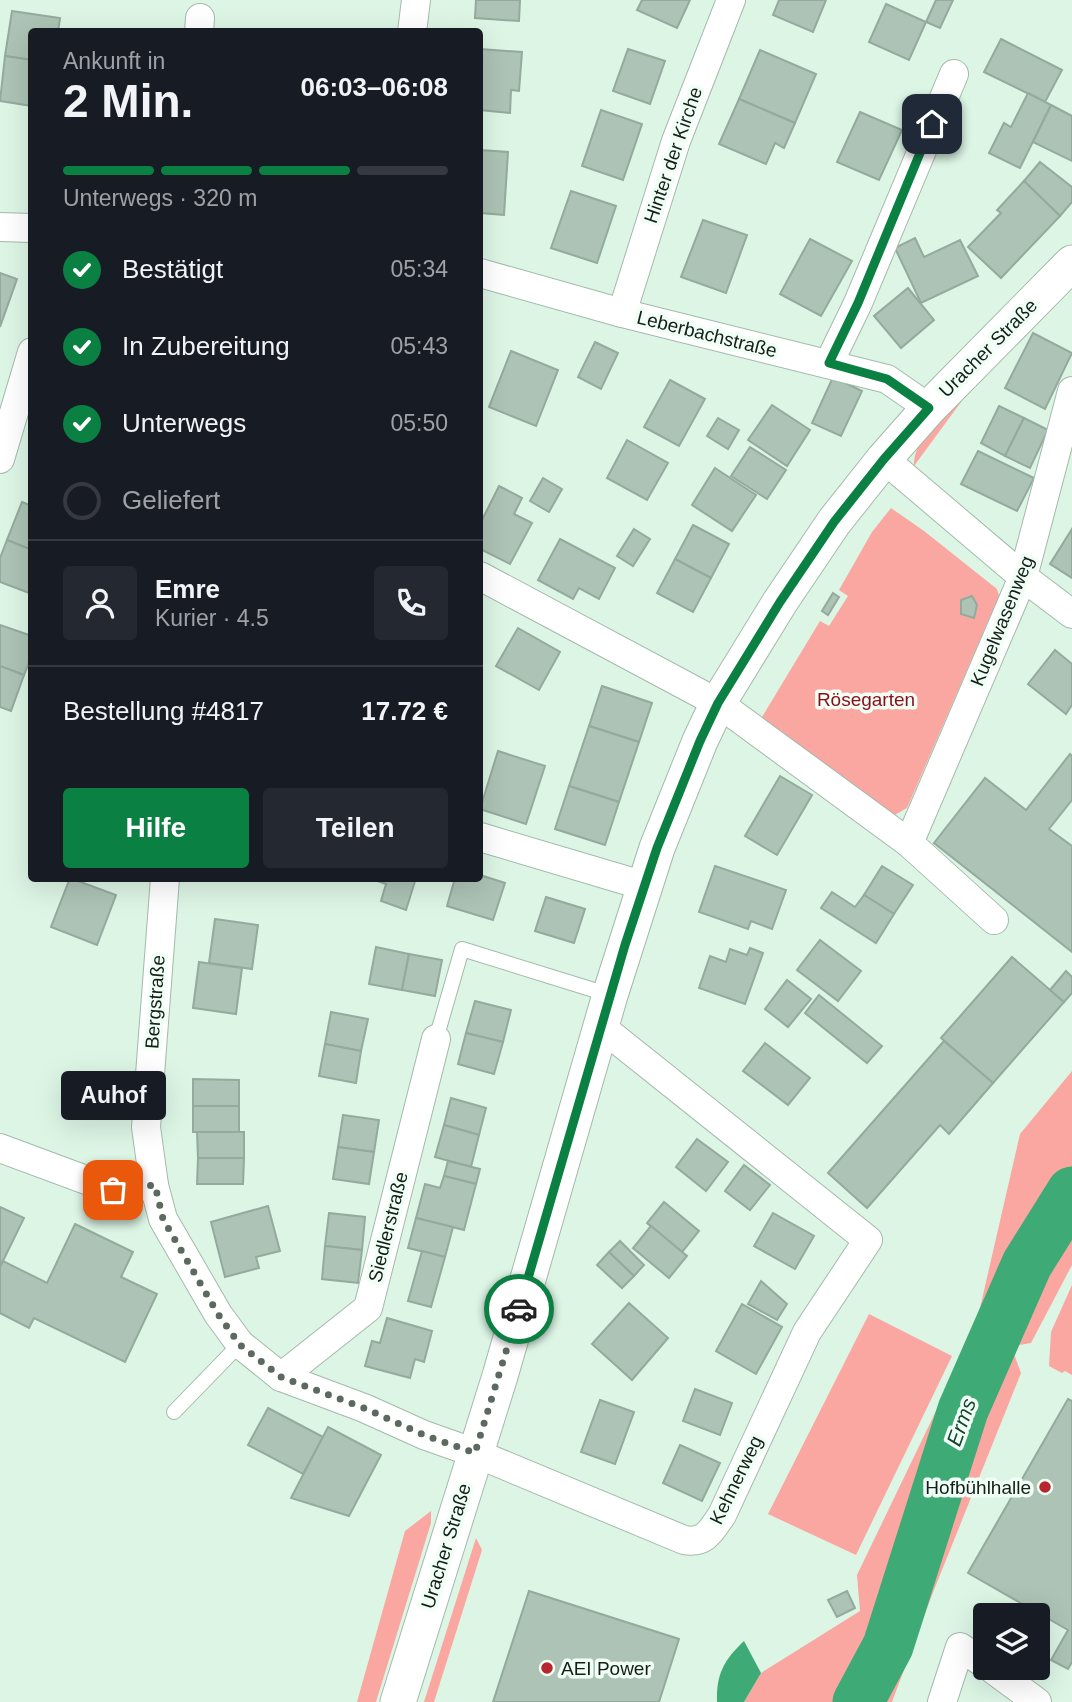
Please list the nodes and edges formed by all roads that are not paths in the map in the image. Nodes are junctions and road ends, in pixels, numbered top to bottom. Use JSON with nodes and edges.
{"nodes":[{"id":1,"x":415,"y":0,"type":"edge"},
{"id":2,"x":731,"y":0,"type":"edge"},
{"id":3,"x":412,"y":28,"type":"edge"},
{"id":4,"x":954,"y":74,"type":"dead end"},
{"id":5,"x":0,"y":227,"type":"edge"},
{"id":6,"x":28,"y":228,"type":"edge"},
{"id":7,"x":1071,"y":266,"type":"edge"},
{"id":8,"x":483,"y":274,"type":"edge"},
{"id":9,"x":622,"y":313,"type":"junction"},
{"id":10,"x":829,"y":363,"type":"junction"},
{"id":11,"x":28,"y":365,"type":"edge"},
{"id":12,"x":1072,"y":391,"type":"edge"},
{"id":13,"x":929,"y":408,"type":"junction"},
{"id":14,"x":0,"y":459,"type":"edge"},
{"id":15,"x":884,"y":459,"type":"junction"},
{"id":16,"x":1023,"y":577,"type":"junction"},
{"id":17,"x":483,"y":578,"type":"edge"},
{"id":18,"x":1072,"y":614,"type":"edge"},
{"id":19,"x":718,"y":703,"type":"junction"},
{"id":20,"x":483,"y":838,"type":"edge"},
{"id":21,"x":909,"y":843,"type":"junction"},
{"id":22,"x":165,"y":882,"type":"edge"},
{"id":23,"x":645,"y":886,"type":"junction"},
{"id":24,"x":993,"y":920,"type":"dead end"},
{"id":25,"x":605,"y":1011,"type":"junction"},
{"id":26,"x":436,"y":1039,"type":"joint"},
{"id":27,"x":0,"y":1148,"type":"edge"},
{"id":28,"x":155,"y":1185,"type":"junction"},
{"id":29,"x":240,"y":1345,"type":"junction"},
{"id":30,"x":281,"y":1377,"type":"junction"},
{"id":31,"x":174,"y":1412,"type":"dead end"},
{"id":32,"x":475,"y":1453,"type":"junction"},
{"id":33,"x":973,"y":1656,"type":"edge"},
{"id":34,"x":1007,"y":1680,"type":"edge"},
{"id":35,"x":398,"y":1702,"type":"edge"},
{"id":36,"x":942,"y":1702,"type":"edge"},
{"id":37,"x":1037,"y":1702,"type":"edge"}],
"edges":[{"from":1,"to":3,"type":"street"},
{"from":2,"to":9,"type":"street","name":"Hinter der Kirche"},
{"from":4,"to":10,"type":"street"},
{"from":5,"to":6,"type":"street"},
{"from":7,"to":13,"type":"street","name":"Uracher Straße"},
{"from":8,"to":9,"type":"street","name":"Leberbachstraße"},
{"from":9,"to":10,"type":"street","name":"Leberbachstraße"},
{"from":10,"to":13,"type":"street","name":"Leberbachstraße"},
{"from":11,"to":14,"type":"street"},
{"from":12,"to":16,"type":"street","name":"Kugelwasenweg"},
{"from":13,"to":15,"type":"street","name":"Uracher Straße"},
{"from":15,"to":16,"type":"street"},
{"from":15,"to":19,"type":"street","name":"Uracher Straße"},
{"from":16,"to":18,"type":"street"},
{"from":16,"to":21,"type":"street","name":"Kugelwasenweg"},
{"from":17,"to":19,"type":"street"},
{"from":19,"to":21,"type":"street"},
{"from":19,"to":23,"type":"street","name":"Uracher Straße"},
{"from":20,"to":23,"type":"street"},
{"from":21,"to":24,"type":"street"},
{"from":22,"to":28,"type":"street","name":"Bergstraße"},
{"from":23,"to":25,"type":"street","name":"Uracher Straße"},
{"from":25,"to":26,"type":"lane"},
{"from":25,"to":32,"type":"street","name":"Uracher Straße"},
{"from":25,"to":32,"type":"street","name":"Kehnerweg"},
{"from":26,"to":30,"type":"street","name":"Siedlerstraße"},
{"from":27,"to":28,"type":"street"},
{"from":28,"to":29,"type":"street","name":"Bergstraße"},
{"from":29,"to":30,"type":"street","name":"Bergstraße"},
{"from":29,"to":31,"type":"lane"},
{"from":30,"to":32,"type":"street","name":"Bergstraße"},
{"from":32,"to":35,"type":"street","name":"Uracher Straße"},
{"from":33,"to":36,"type":"street"},
{"from":34,"to":37,"type":"street"}]}
